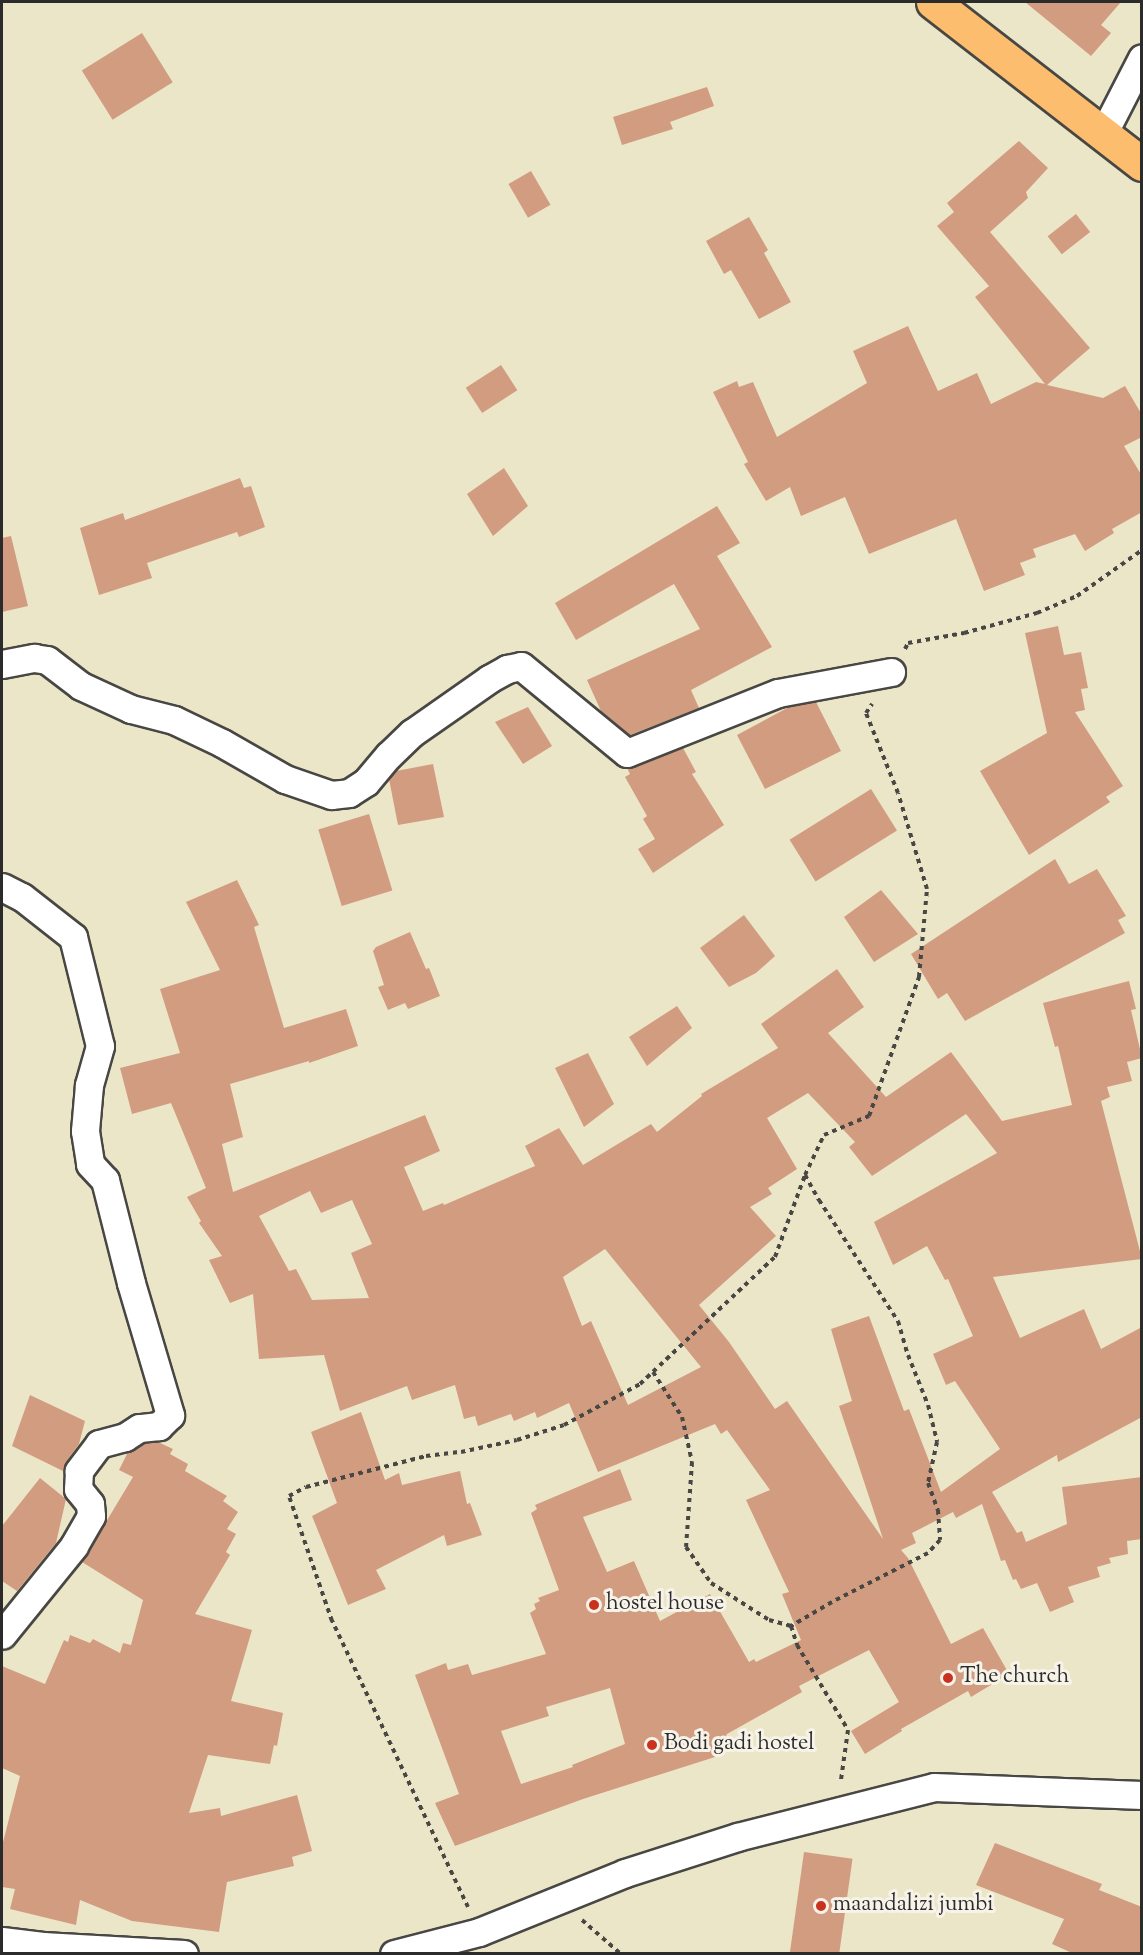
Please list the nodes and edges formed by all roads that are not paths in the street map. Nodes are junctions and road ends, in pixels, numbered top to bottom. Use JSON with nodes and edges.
{"nodes":[{"id":1,"x":933,"y":2,"type":"edge"},
{"id":2,"x":1142,"y":58,"type":"edge"},
{"id":3,"x":1103,"y":134,"type":"junction"},
{"id":4,"x":1142,"y":164,"type":"edge"},
{"id":5,"x":2,"y":664,"type":"edge"},
{"id":6,"x":891,"y":672,"type":"road end"},
{"id":7,"x":2,"y":887,"type":"edge"},
{"id":8,"x":2,"y":1635,"type":"edge"},
{"id":9,"x":1142,"y":1795,"type":"edge"},
{"id":10,"x":2,"y":1941,"type":"edge"},
{"id":11,"x":184,"y":1953,"type":"edge"},
{"id":12,"x":394,"y":1953,"type":"edge"}],
"edges":[{"from":1,"to":3,"type":"main road"},
{"from":2,"to":3,"type":"street"},
{"from":3,"to":4,"type":"main road"},
{"from":5,"to":6,"type":"street"},
{"from":7,"to":8,"type":"street"},
{"from":9,"to":12,"type":"street"},
{"from":10,"to":11,"type":"street"}]}
